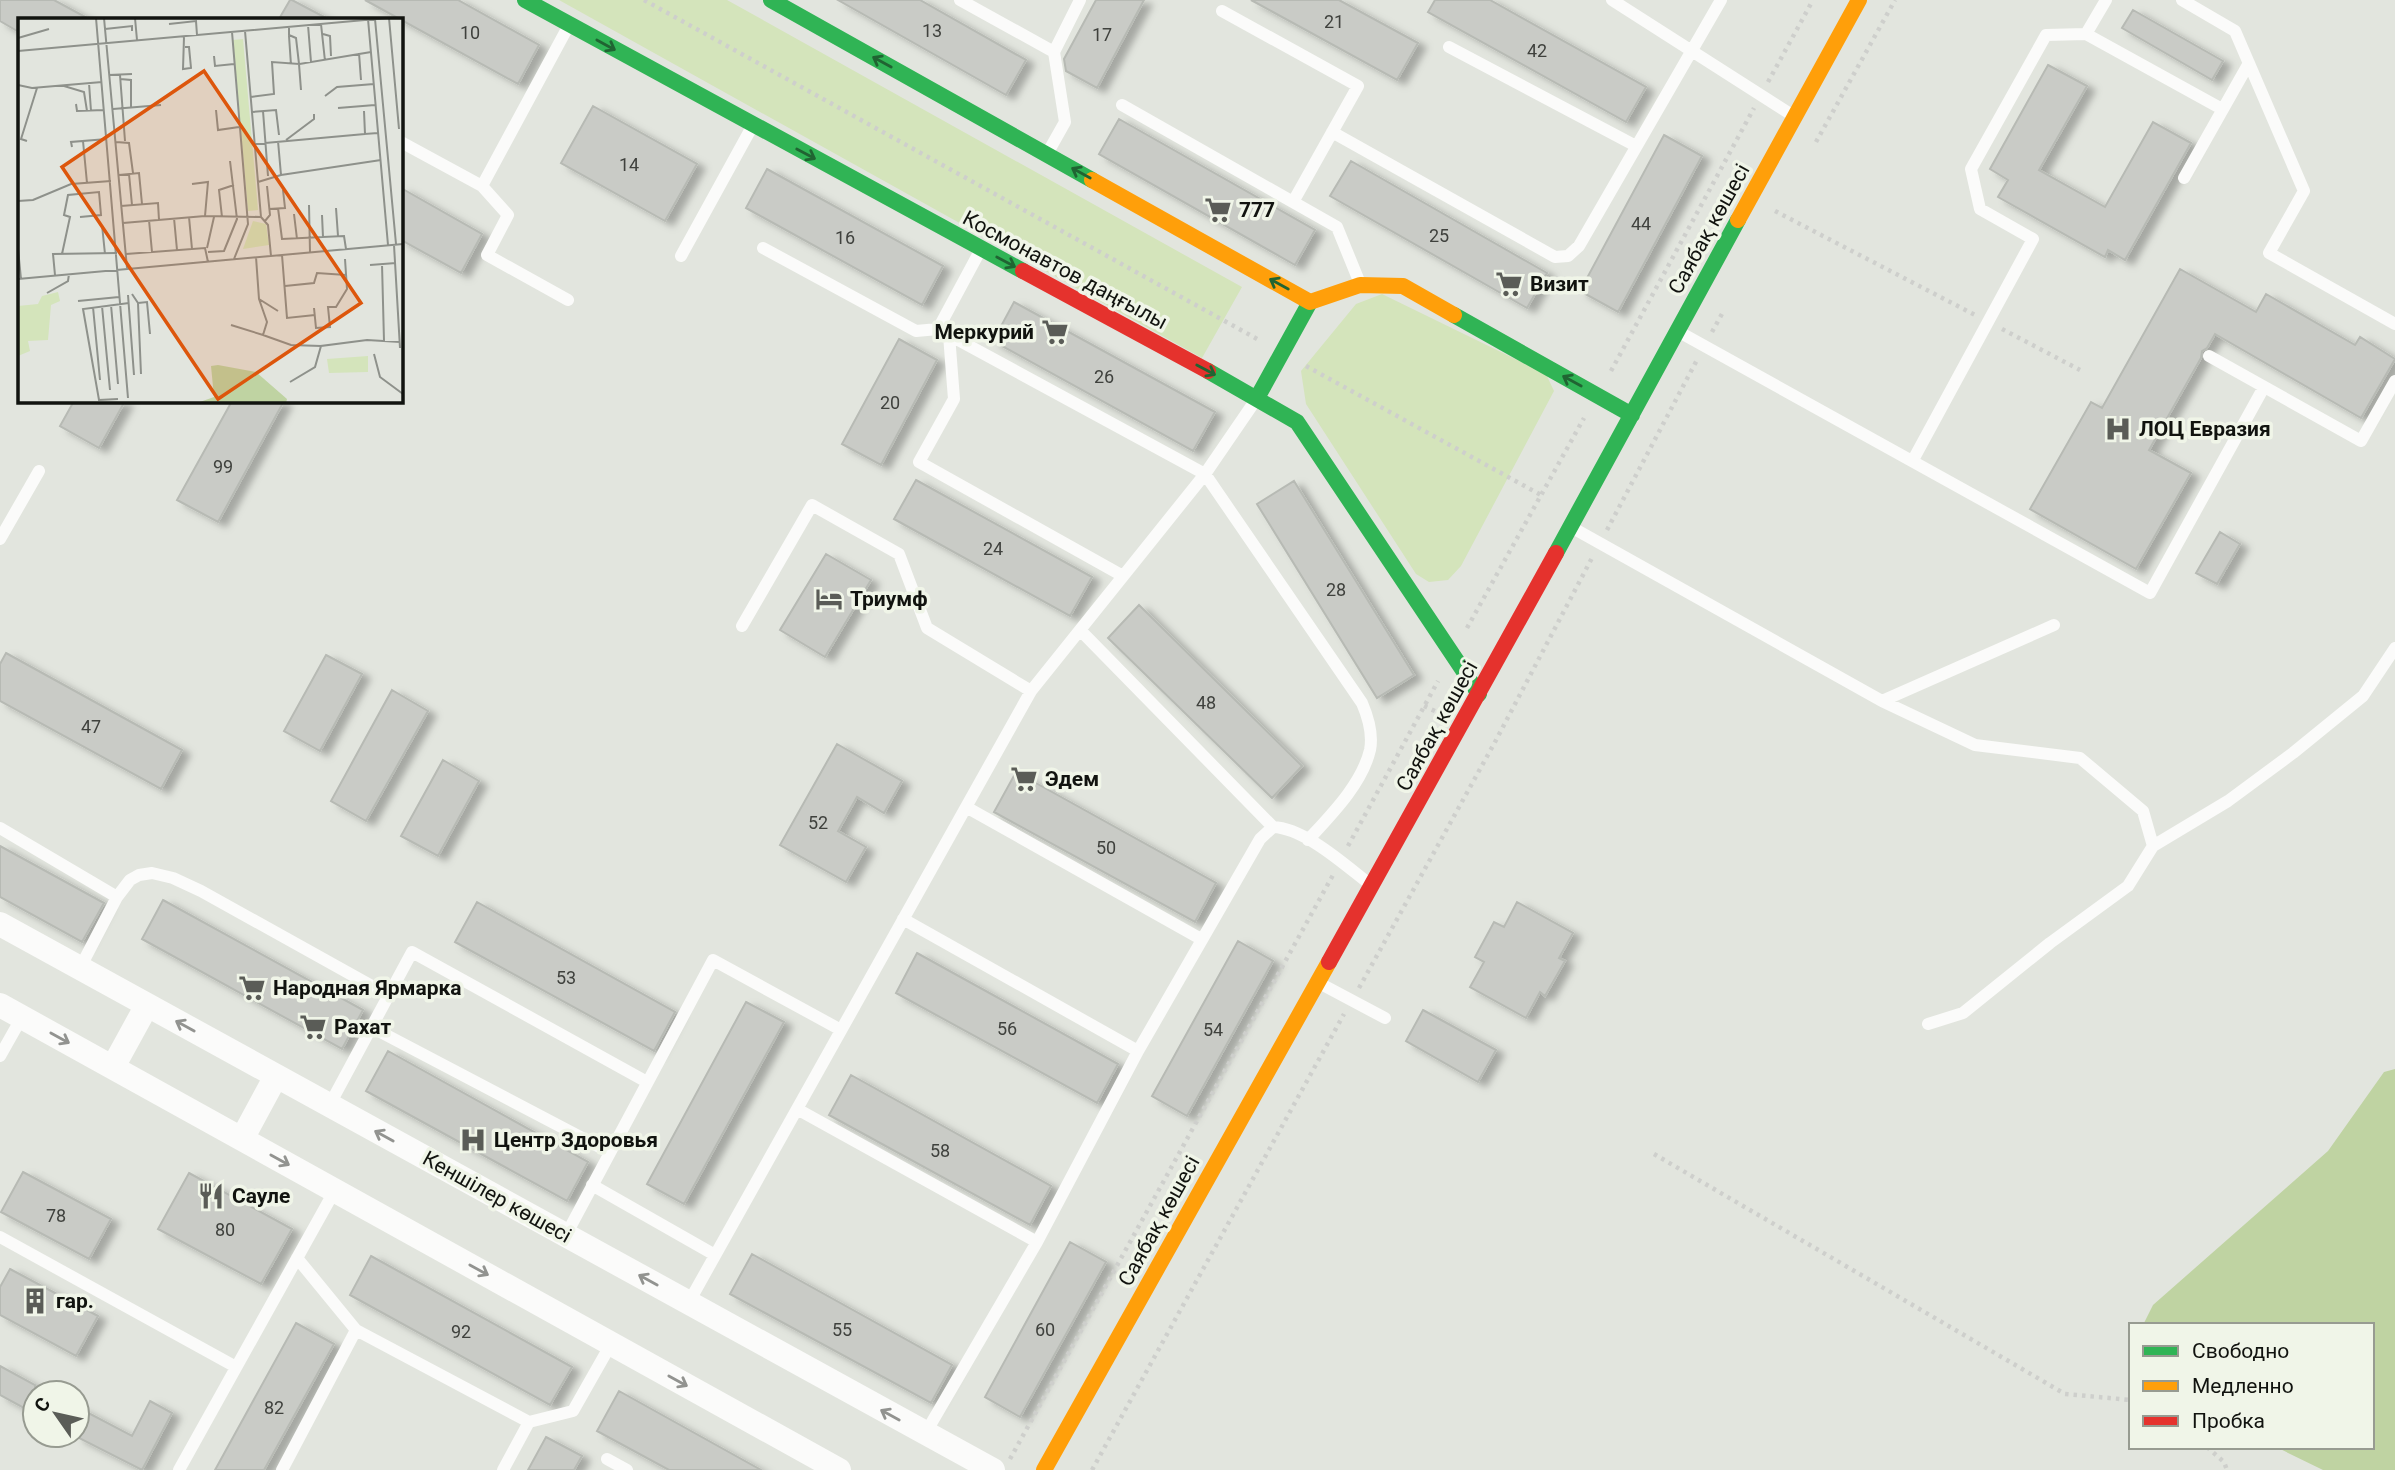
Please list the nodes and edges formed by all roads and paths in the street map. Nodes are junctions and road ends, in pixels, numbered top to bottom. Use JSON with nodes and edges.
{"nodes":[{"id":1,"x":525,"y":0,"type":"edge"},
{"id":2,"x":644,"y":0,"type":"edge"},
{"id":3,"x":771,"y":0,"type":"edge"},
{"id":4,"x":961,"y":0,"type":"edge"},
{"id":5,"x":1080,"y":0,"type":"edge"},
{"id":6,"x":1612,"y":0,"type":"edge"},
{"id":7,"x":1721,"y":0,"type":"edge"},
{"id":8,"x":1813,"y":0,"type":"edge"},
{"id":9,"x":1859,"y":0,"type":"edge"},
{"id":10,"x":1895,"y":0,"type":"edge"},
{"id":11,"x":2106,"y":0,"type":"edge"},
{"id":12,"x":2182,"y":0,"type":"edge"},
{"id":13,"x":1222,"y":11,"type":"dead end"},
{"id":14,"x":569,"y":25,"type":"junction"},
{"id":15,"x":2086,"y":34,"type":"junction"},
{"id":16,"x":1449,"y":47,"type":"dead end"},
{"id":17,"x":1693,"y":50,"type":"junction"},
{"id":18,"x":1054,"y":52,"type":"junction"},
{"id":19,"x":2249,"y":63,"type":"junction"},
{"id":20,"x":1761,"y":95,"type":"junction"},
{"id":21,"x":1122,"y":105,"type":"dead end"},
{"id":22,"x":2222,"y":109,"type":"junction"},
{"id":23,"x":1795,"y":117,"type":"junction"},
{"id":24,"x":753,"y":125,"type":"junction"},
{"id":25,"x":1332,"y":132,"type":"junction"},
{"id":26,"x":402,"y":143,"type":"edge"},
{"id":27,"x":1636,"y":146,"type":"junction"},
{"id":28,"x":1810,"y":153,"type":"dead end"},
{"id":29,"x":1047,"y":154,"type":"junction"},
{"id":30,"x":2184,"y":178,"type":"dead end"},
{"id":31,"x":482,"y":186,"type":"junction"},
{"id":32,"x":1749,"y":198,"type":"junction"},
{"id":33,"x":1784,"y":200,"type":"dead end"},
{"id":34,"x":1293,"y":202,"type":"junction"},
{"id":35,"x":1777,"y":212,"type":"junction"},
{"id":36,"x":1771,"y":224,"type":"dead end"},
{"id":37,"x":763,"y":248,"type":"dead end"},
{"id":38,"x":982,"y":249,"type":"junction"},
{"id":39,"x":681,"y":256,"type":"dead end"},
{"id":40,"x":1360,"y":285,"type":"junction"},
{"id":41,"x":568,"y":300,"type":"dead end"},
{"id":42,"x":1310,"y":302,"type":"junction"},
{"id":43,"x":1724,"y":309,"type":"dead end"},
{"id":44,"x":1988,"y":322,"type":"junction"},
{"id":45,"x":2395,"y":324,"type":"edge"},
{"id":46,"x":1677,"y":331,"type":"junction"},
{"id":47,"x":943,"y":332,"type":"junction"},
{"id":48,"x":1705,"y":346,"type":"junction"},
{"id":49,"x":1282,"y":352,"type":"junction"},
{"id":50,"x":2209,"y":356,"type":"dead end"},
{"id":51,"x":2080,"y":370,"type":"dead end"},
{"id":52,"x":2395,"y":381,"type":"edge"},
{"id":53,"x":2264,"y":387,"type":"junction"},
{"id":54,"x":1597,"y":395,"type":"junction"},
{"id":55,"x":1257,"y":398,"type":"junction"},
{"id":56,"x":1632,"y":415,"type":"junction"},
{"id":57,"x":1913,"y":460,"type":"junction"},
{"id":58,"x":38,"y":471,"type":"dead end"},
{"id":59,"x":1205,"y":474,"type":"junction"},
{"id":60,"x":1541,"y":495,"type":"junction"},
{"id":61,"x":1571,"y":527,"type":"junction"},
{"id":62,"x":0,"y":538,"type":"edge"},
{"id":63,"x":1600,"y":543,"type":"junction"},
{"id":64,"x":1123,"y":576,"type":"junction"},
{"id":65,"x":2054,"y":625,"type":"dead end"},
{"id":66,"x":742,"y":626,"type":"dead end"},
{"id":67,"x":1080,"y":630,"type":"junction"},
{"id":68,"x":2395,"y":648,"type":"edge"},
{"id":69,"x":1452,"y":654,"type":"junction"},
{"id":70,"x":1031,"y":691,"type":"junction"},
{"id":71,"x":1479,"y":694,"type":"junction"},
{"id":72,"x":1881,"y":701,"type":"junction"},
{"id":73,"x":966,"y":807,"type":"junction"},
{"id":74,"x":1273,"y":827,"type":"junction"},
{"id":75,"x":0,"y":828,"type":"edge"},
{"id":76,"x":1308,"y":840,"type":"junction"},
{"id":77,"x":2153,"y":846,"type":"junction"},
{"id":78,"x":1340,"y":862,"type":"junction"},
{"id":79,"x":1371,"y":885,"type":"junction"},
{"id":80,"x":117,"y":897,"type":"junction"},
{"id":81,"x":903,"y":919,"type":"junction"},
{"id":82,"x":0,"y":924,"type":"edge"},
{"id":83,"x":1201,"y":939,"type":"junction"},
{"id":84,"x":79,"y":968,"type":"junction"},
{"id":85,"x":1317,"y":982,"type":"junction"},
{"id":86,"x":388,"y":995,"type":"junction"},
{"id":87,"x":1352,"y":1000,"type":"junction"},
{"id":88,"x":0,"y":1004,"type":"edge"},
{"id":89,"x":147,"y":1005,"type":"junction"},
{"id":90,"x":22,"y":1017,"type":"junction"},
{"id":91,"x":1385,"y":1018,"type":"dead end"},
{"id":92,"x":1927,"y":1024,"type":"dead end"},
{"id":93,"x":371,"y":1027,"type":"junction"},
{"id":94,"x":841,"y":1030,"type":"junction"},
{"id":95,"x":1138,"y":1051,"type":"junction"},
{"id":96,"x":0,"y":1056,"type":"edge"},
{"id":97,"x":113,"y":1067,"type":"junction"},
{"id":98,"x":276,"y":1076,"type":"junction"},
{"id":99,"x":647,"y":1082,"type":"junction"},
{"id":100,"x":330,"y":1106,"type":"junction"},
{"id":101,"x":797,"y":1109,"type":"junction"},
{"id":102,"x":242,"y":1139,"type":"junction"},
{"id":103,"x":609,"y":1152,"type":"junction"},
{"id":104,"x":1654,"y":1154,"type":"dead end"},
{"id":105,"x":592,"y":1185,"type":"junction"},
{"id":106,"x":335,"y":1190,"type":"junction"},
{"id":107,"x":566,"y":1235,"type":"junction"},
{"id":108,"x":0,"y":1237,"type":"edge"},
{"id":109,"x":1037,"y":1242,"type":"junction"},
{"id":110,"x":715,"y":1255,"type":"junction"},
{"id":111,"x":297,"y":1258,"type":"junction"},
{"id":112,"x":689,"y":1303,"type":"junction"},
{"id":113,"x":356,"y":1330,"type":"junction"},
{"id":114,"x":611,"y":1343,"type":"junction"},
{"id":115,"x":236,"y":1367,"type":"junction"},
{"id":116,"x":2129,"y":1400,"type":"edge"},
{"id":117,"x":529,"y":1422,"type":"junction"},
{"id":118,"x":925,"y":1434,"type":"junction"},
{"id":119,"x":2209,"y":1449,"type":"edge"},
{"id":120,"x":607,"y":1459,"type":"dead end"},
{"id":121,"x":179,"y":1470,"type":"edge"},
{"id":122,"x":282,"y":1470,"type":"edge"},
{"id":123,"x":503,"y":1470,"type":"edge"},
{"id":124,"x":627,"y":1470,"type":"edge"},
{"id":125,"x":839,"y":1470,"type":"edge"},
{"id":126,"x":993,"y":1470,"type":"edge"},
{"id":127,"x":1004,"y":1470,"type":"edge"},
{"id":128,"x":1044,"y":1470,"type":"edge"},
{"id":129,"x":1092,"y":1470,"type":"edge"},
{"id":130,"x":2227,"y":1470,"type":"edge"}],
"edges":[{"from":1,"to":14,"type":"street","name":"Космонавтов даңғылы"},
{"from":2,"to":49,"type":"path"},
{"from":29,"to":3,"type":"street","one_way":true},
{"from":4,"to":18,"type":"lane"},
{"from":5,"to":18,"type":"lane"},
{"from":6,"to":17,"type":"lane"},
{"from":7,"to":17,"type":"lane"},
{"from":8,"to":20,"type":"path"},
{"from":9,"to":23,"type":"street","name":"Саябақ көшесі"},
{"from":10,"to":28,"type":"path"},
{"from":11,"to":15,"type":"lane"},
{"from":12,"to":19,"type":"lane"},
{"from":13,"to":25,"type":"lane"},
{"from":14,"to":24,"type":"street","name":"Космонавтов даңғылы","one_way":true},
{"from":14,"to":31,"type":"lane"},
{"from":15,"to":22,"type":"lane"},
{"from":15,"to":44,"type":"lane"},
{"from":16,"to":27,"type":"lane"},
{"from":17,"to":20,"type":"lane"},
{"from":17,"to":27,"type":"lane"},
{"from":18,"to":29,"type":"lane"},
{"from":19,"to":22,"type":"lane"},
{"from":19,"to":45,"type":"lane"},
{"from":20,"to":23,"type":"lane"},
{"from":20,"to":54,"type":"path"},
{"from":21,"to":34,"type":"lane"},
{"from":22,"to":30,"type":"lane"},
{"from":23,"to":32,"type":"street","name":"Саябақ көшесі"},
{"from":24,"to":38,"type":"street","name":"Космонавтов даңғылы","one_way":true},
{"from":24,"to":39,"type":"lane"},
{"from":25,"to":27,"type":"lane"},
{"from":25,"to":34,"type":"lane"},
{"from":26,"to":31,"type":"lane"},
{"from":42,"to":29,"type":"street","one_way":true},
{"from":31,"to":41,"type":"lane"},
{"from":32,"to":35,"type":"path"},
{"from":32,"to":46,"type":"street","name":"Саябақ көшесі"},
{"from":33,"to":35,"type":"path"},
{"from":34,"to":40,"type":"lane"},
{"from":35,"to":36,"type":"path"},
{"from":35,"to":44,"type":"path"},
{"from":37,"to":47,"type":"lane"},
{"from":38,"to":47,"type":"lane"},
{"from":38,"to":55,"type":"street","name":"Космонавтов даңғылы","one_way":true},
{"from":40,"to":42,"type":"street"},
{"from":54,"to":40,"type":"street","one_way":true},
{"from":42,"to":49,"type":"street"},
{"from":43,"to":48,"type":"path"},
{"from":44,"to":51,"type":"path"},
{"from":44,"to":57,"type":"lane"},
{"from":46,"to":48,"type":"lane"},
{"from":46,"to":56,"type":"street","name":"Саябақ көшесі"},
{"from":47,"to":59,"type":"lane"},
{"from":47,"to":64,"type":"lane"},
{"from":48,"to":57,"type":"lane"},
{"from":48,"to":63,"type":"path"},
{"from":49,"to":55,"type":"street"},
{"from":49,"to":60,"type":"path"},
{"from":50,"to":53,"type":"lane"},
{"from":52,"to":53,"type":"lane"},
{"from":53,"to":57,"type":"lane"},
{"from":54,"to":56,"type":"street"},
{"from":54,"to":60,"type":"path"},
{"from":55,"to":59,"type":"lane"},
{"from":55,"to":69,"type":"street","name":"Космонавтов даңғылы"},
{"from":56,"to":61,"type":"street","name":"Саябақ көшесі"},
{"from":58,"to":62,"type":"lane"},
{"from":59,"to":64,"type":"lane"},
{"from":59,"to":76,"type":"lane"},
{"from":60,"to":69,"type":"path"},
{"from":61,"to":63,"type":"lane"},
{"from":61,"to":71,"type":"street","name":"Саябақ көшесі"},
{"from":63,"to":72,"type":"lane"},
{"from":63,"to":87,"type":"path"},
{"from":64,"to":67,"type":"lane"},
{"from":65,"to":72,"type":"lane"},
{"from":66,"to":70,"type":"lane"},
{"from":67,"to":70,"type":"lane"},
{"from":67,"to":74,"type":"lane"},
{"from":68,"to":77,"type":"lane"},
{"from":69,"to":71,"type":"street","name":"Космонавтов даңғылы"},
{"from":69,"to":78,"type":"path"},
{"from":70,"to":73,"type":"lane"},
{"from":71,"to":79,"type":"street","name":"Саябақ көшесі"},
{"from":72,"to":77,"type":"lane"},
{"from":73,"to":81,"type":"lane"},
{"from":73,"to":83,"type":"lane"},
{"from":74,"to":76,"type":"lane"},
{"from":74,"to":83,"type":"lane"},
{"from":75,"to":80,"type":"lane"},
{"from":76,"to":78,"type":"lane"},
{"from":77,"to":92,"type":"lane"},
{"from":78,"to":79,"type":"lane"},
{"from":78,"to":127,"type":"path"},
{"from":79,"to":85,"type":"street","name":"Саябақ көшесі"},
{"from":80,"to":84,"type":"lane"},
{"from":80,"to":86,"type":"lane"},
{"from":81,"to":94,"type":"lane"},
{"from":81,"to":95,"type":"lane"},
{"from":82,"to":84,"type":"street","name":"Кеншілер көшесі"},
{"from":83,"to":95,"type":"lane"},
{"from":84,"to":89,"type":"street","name":"Кеншілер көшесі"},
{"from":85,"to":87,"type":"lane"},
{"from":85,"to":128,"type":"street","name":"Саябақ көшесі"},
{"from":86,"to":93,"type":"lane"},
{"from":86,"to":99,"type":"lane"},
{"from":87,"to":91,"type":"lane"},
{"from":87,"to":129,"type":"path"},
{"from":88,"to":90,"type":"street"},
{"from":89,"to":97,"type":"street"},
{"from":98,"to":89,"type":"street","name":"Кеншілер көшесі","one_way":true},
{"from":90,"to":96,"type":"lane"},
{"from":90,"to":97,"type":"street","one_way":true},
{"from":93,"to":100,"type":"lane"},
{"from":93,"to":103,"type":"lane"},
{"from":94,"to":99,"type":"lane"},
{"from":94,"to":101,"type":"lane"},
{"from":95,"to":109,"type":"lane"},
{"from":97,"to":102,"type":"street"},
{"from":98,"to":100,"type":"street","name":"Кеншілер көшесі"},
{"from":98,"to":102,"type":"street"},
{"from":99,"to":103,"type":"lane"},
{"from":107,"to":100,"type":"street","name":"Кеншілер көшесі","one_way":true},
{"from":101,"to":109,"type":"lane"},
{"from":101,"to":110,"type":"lane"},
{"from":102,"to":106,"type":"street","one_way":true},
{"from":103,"to":105,"type":"lane"},
{"from":104,"to":116,"type":"path"},
{"from":105,"to":107,"type":"lane"},
{"from":105,"to":110,"type":"lane"},
{"from":106,"to":111,"type":"lane"},
{"from":106,"to":114,"type":"street","one_way":true},
{"from":112,"to":107,"type":"street","name":"Кеншілер көшесі","one_way":true},
{"from":108,"to":115,"type":"lane"},
{"from":109,"to":118,"type":"lane"},
{"from":110,"to":112,"type":"lane"},
{"from":111,"to":113,"type":"lane"},
{"from":111,"to":115,"type":"lane"},
{"from":118,"to":112,"type":"street","name":"Кеншілер көшесі","one_way":true},
{"from":113,"to":117,"type":"lane"},
{"from":113,"to":122,"type":"lane"},
{"from":114,"to":117,"type":"lane"},
{"from":114,"to":125,"type":"street","one_way":true},
{"from":115,"to":121,"type":"lane"},
{"from":117,"to":123,"type":"lane"},
{"from":118,"to":126,"type":"street","name":"Кеншілер көшесі"},
{"from":119,"to":130,"type":"path"},
{"from":120,"to":124,"type":"lane"}]}
